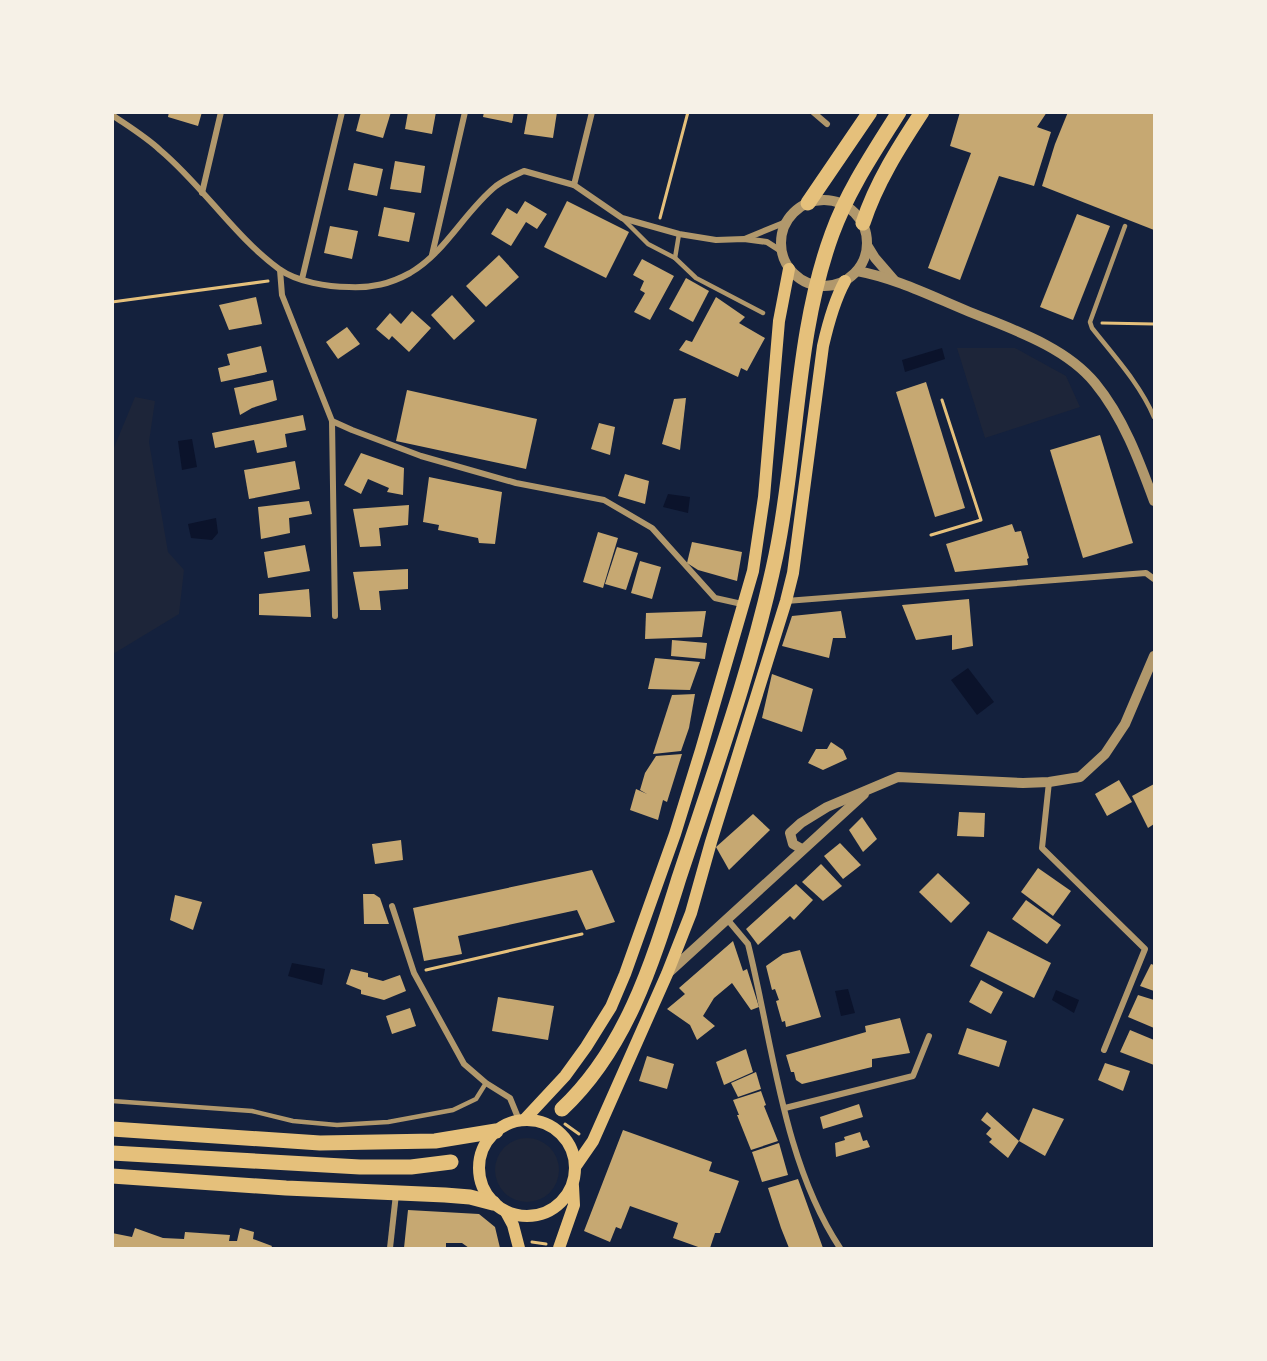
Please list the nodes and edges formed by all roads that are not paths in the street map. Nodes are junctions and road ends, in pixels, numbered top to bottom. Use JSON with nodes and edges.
{"nodes":[{"id":1,"x":221,"y":112,"type":"edge"},
{"id":2,"x":342,"y":112,"type":"edge"},
{"id":3,"x":465,"y":112,"type":"edge"},
{"id":4,"x":592,"y":112,"type":"edge"},
{"id":5,"x":813,"y":112,"type":"edge"},
{"id":6,"x":870,"y":112,"type":"edge"},
{"id":7,"x":899,"y":112,"type":"edge"},
{"id":8,"x":922,"y":112,"type":"edge"},
{"id":9,"x":112,"y":115,"type":"edge"},
{"id":10,"x":827,"y":124,"type":"dead end"},
{"id":11,"x":574,"y":185,"type":"junction"},
{"id":12,"x":202,"y":193,"type":"junction"},
{"id":13,"x":808,"y":203,"type":"junction"},
{"id":14,"x":622,"y":218,"type":"junction"},
{"id":15,"x":786,"y":222,"type":"junction"},
{"id":16,"x":863,"y":223,"type":"junction"},
{"id":17,"x":1125,"y":226,"type":"dead end"},
{"id":18,"x":679,"y":234,"type":"junction"},
{"id":19,"x":744,"y":240,"type":"junction"},
{"id":20,"x":867,"y":245,"type":"junction"},
{"id":21,"x":781,"y":251,"type":"junction"},
{"id":22,"x":675,"y":258,"type":"junction"},
{"id":23,"x":431,"y":259,"type":"junction"},
{"id":24,"x":789,"y":269,"type":"junction"},
{"id":25,"x":280,"y":270,"type":"junction"},
{"id":26,"x":857,"y":271,"type":"junction"},
{"id":27,"x":302,"y":279,"type":"junction"},
{"id":28,"x":894,"y":280,"type":"junction"},
{"id":29,"x":845,"y":281,"type":"junction"},
{"id":30,"x":762,"y":313,"type":"dead end"},
{"id":31,"x":1155,"y":417,"type":"edge"},
{"id":32,"x":332,"y":420,"type":"junction"},
{"id":33,"x":1155,"y":501,"type":"edge"},
{"id":34,"x":1155,"y":579,"type":"edge"},
{"id":35,"x":786,"y":601,"type":"junction"},
{"id":36,"x":742,"y":604,"type":"junction"},
{"id":37,"x":335,"y":616,"type":"dead end"},
{"id":38,"x":1155,"y":656,"type":"edge"},
{"id":39,"x":1049,"y":782,"type":"junction"},
{"id":40,"x":872,"y":787,"type":"junction"},
{"id":41,"x":802,"y":849,"type":"junction"},
{"id":42,"x":392,"y":906,"type":"dead end"},
{"id":43,"x":727,"y":919,"type":"junction"},
{"id":44,"x":667,"y":974,"type":"junction"},
{"id":45,"x":929,"y":1035,"type":"dead end"},
{"id":46,"x":1104,"y":1050,"type":"dead end"},
{"id":47,"x":486,"y":1083,"type":"junction"},
{"id":48,"x":112,"y":1101,"type":"edge"},
{"id":49,"x":785,"y":1108,"type":"junction"},
{"id":50,"x":562,"y":1109,"type":"dead end"},
{"id":51,"x":522,"y":1120,"type":"junction"},
{"id":52,"x":112,"y":1129,"type":"edge"},
{"id":53,"x":496,"y":1131,"type":"junction"},
{"id":54,"x":112,"y":1153,"type":"edge"},
{"id":55,"x":451,"y":1162,"type":"dead end"},
{"id":56,"x":575,"y":1167,"type":"junction"},
{"id":57,"x":112,"y":1176,"type":"edge"},
{"id":58,"x":573,"y":1184,"type":"junction"},
{"id":59,"x":396,"y":1193,"type":"junction"},
{"id":60,"x":493,"y":1203,"type":"junction"},
{"id":61,"x":506,"y":1212,"type":"junction"},
{"id":62,"x":518,"y":1245,"type":"edge"},
{"id":63,"x":560,"y":1247,"type":"edge"},
{"id":64,"x":390,"y":1248,"type":"edge"},
{"id":65,"x":840,"y":1248,"type":"edge"}],
"edges":[{"from":1,"to":12,"type":"street"},
{"from":2,"to":27,"type":"street"},
{"from":3,"to":23,"type":"street"},
{"from":4,"to":11,"type":"street"},
{"from":5,"to":10,"type":"street"},
{"from":6,"to":13,"type":"highway"},
{"from":7,"to":50,"type":"highway"},
{"from":8,"to":16,"type":"highway"},
{"from":9,"to":12,"type":"street"},
{"from":11,"to":14,"type":"street"},
{"from":11,"to":23,"type":"street"},
{"from":12,"to":25,"type":"street"},
{"from":13,"to":15,"type":"street"},
{"from":13,"to":16,"type":"street"},
{"from":14,"to":18,"type":"street"},
{"from":14,"to":22,"type":"lane"},
{"from":15,"to":19,"type":"street"},
{"from":15,"to":21,"type":"street"},
{"from":16,"to":20,"type":"street"},
{"from":17,"to":31,"type":"lane"},
{"from":18,"to":19,"type":"street"},
{"from":18,"to":22,"type":"lane"},
{"from":19,"to":21,"type":"street"},
{"from":20,"to":26,"type":"street"},
{"from":20,"to":28,"type":"street"},
{"from":21,"to":24,"type":"street"},
{"from":22,"to":30,"type":"lane"},
{"from":23,"to":27,"type":"street"},
{"from":24,"to":29,"type":"street"},
{"from":24,"to":36,"type":"main road"},
{"from":25,"to":27,"type":"street"},
{"from":25,"to":32,"type":"street"},
{"from":26,"to":28,"type":"street"},
{"from":26,"to":29,"type":"street"},
{"from":28,"to":33,"type":"street"},
{"from":29,"to":35,"type":"main road"},
{"from":32,"to":36,"type":"street"},
{"from":32,"to":37,"type":"street"},
{"from":34,"to":35,"type":"street"},
{"from":35,"to":44,"type":"main road"},
{"from":36,"to":51,"type":"main road"},
{"from":38,"to":39,"type":"street"},
{"from":39,"to":40,"type":"street"},
{"from":39,"to":46,"type":"street"},
{"from":40,"to":41,"type":"street"},
{"from":40,"to":41,"type":"street"},
{"from":41,"to":43,"type":"street"},
{"from":42,"to":47,"type":"street"},
{"from":43,"to":44,"type":"street"},
{"from":43,"to":49,"type":"street"},
{"from":44,"to":56,"type":"main road"},
{"from":45,"to":49,"type":"street"},
{"from":47,"to":48,"type":"lane"},
{"from":47,"to":51,"type":"street"},
{"from":49,"to":65,"type":"street"},
{"from":51,"to":53,"type":"main road"},
{"from":51,"to":56,"type":"main road"},
{"from":52,"to":53,"type":"highway"},
{"from":53,"to":60,"type":"main road"},
{"from":54,"to":55,"type":"highway"},
{"from":56,"to":58,"type":"main road"},
{"from":57,"to":59,"type":"highway"},
{"from":58,"to":61,"type":"main road"},
{"from":58,"to":63,"type":"main road"},
{"from":59,"to":60,"type":"highway"},
{"from":59,"to":64,"type":"street"},
{"from":60,"to":61,"type":"main road"},
{"from":61,"to":62,"type":"main road"}]}
